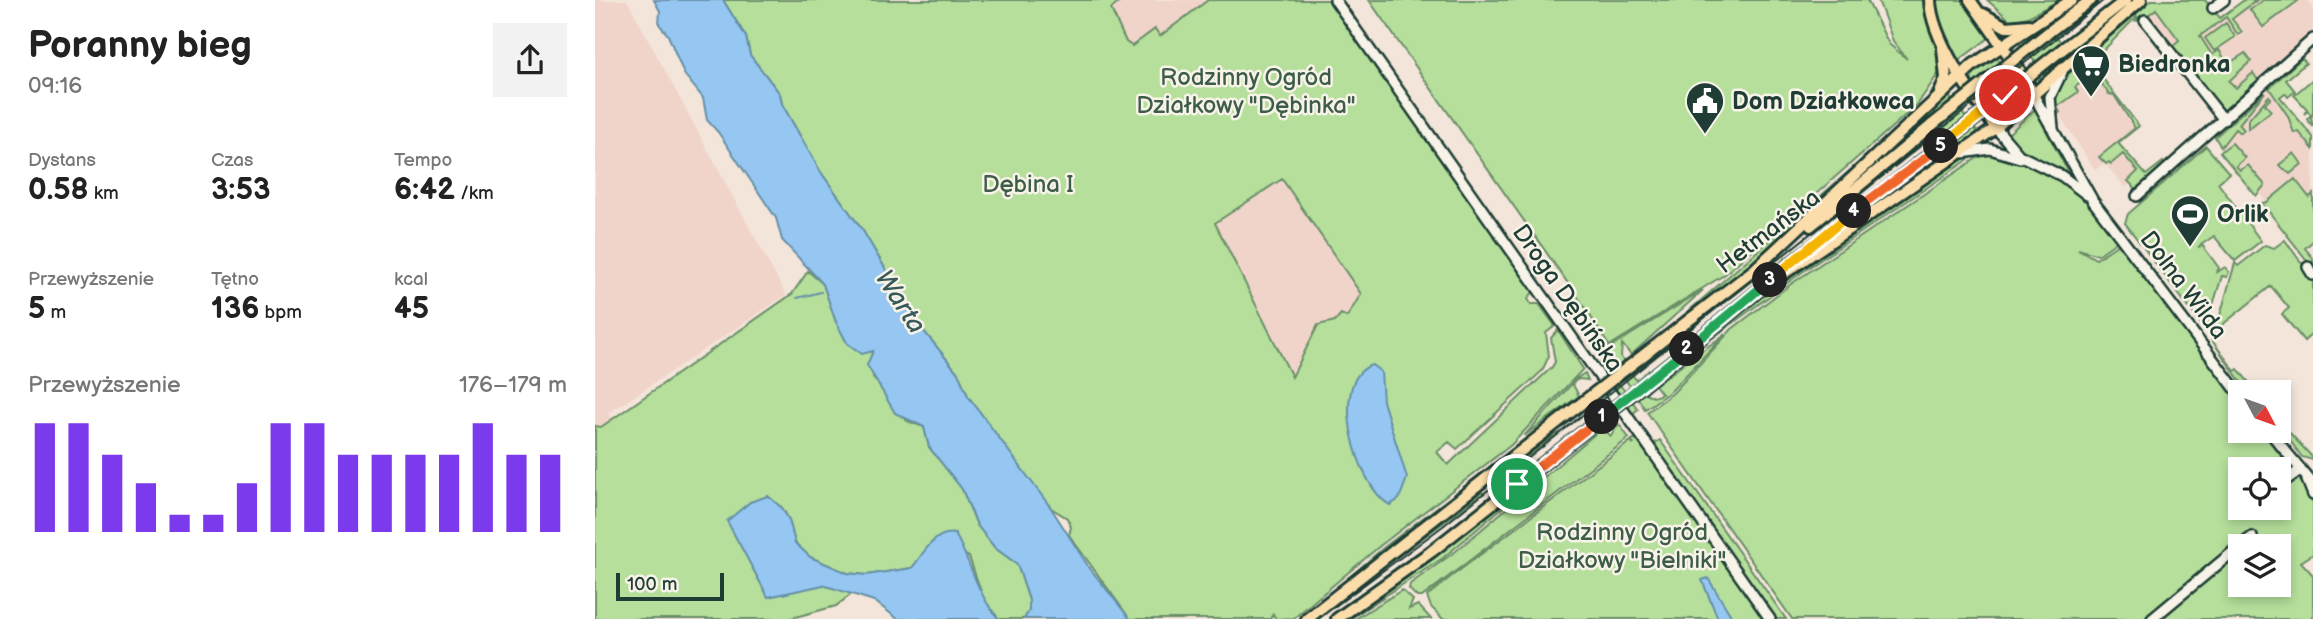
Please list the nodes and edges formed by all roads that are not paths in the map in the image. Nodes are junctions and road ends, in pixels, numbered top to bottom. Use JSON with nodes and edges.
{"nodes":[{"id":1,"x":1335,"y":0,"type":"edge"},
{"id":2,"x":1930,"y":0,"type":"edge"},
{"id":3,"x":2072,"y":0,"type":"edge"},
{"id":4,"x":2091,"y":0,"type":"edge"},
{"id":5,"x":2126,"y":0,"type":"edge"},
{"id":6,"x":2141,"y":0,"type":"edge"},
{"id":7,"x":2224,"y":0,"type":"edge"},
{"id":8,"x":1973,"y":4,"type":"edge"},
{"id":9,"x":2213,"y":8,"type":"dead end"},
{"id":10,"x":2145,"y":20,"type":"dead end"},
{"id":11,"x":2033,"y":24,"type":"junction"},
{"id":12,"x":1941,"y":38,"type":"junction"},
{"id":13,"x":2313,"y":39,"type":"edge"},
{"id":14,"x":2001,"y":45,"type":"junction"},
{"id":15,"x":2066,"y":68,"type":"junction"},
{"id":16,"x":1961,"y":76,"type":"junction"},
{"id":17,"x":2034,"y":96,"type":"junction"},
{"id":18,"x":1934,"y":102,"type":"junction"},
{"id":19,"x":2224,"y":120,"type":"junction"},
{"id":20,"x":1996,"y":128,"type":"junction"},
{"id":21,"x":2055,"y":134,"type":"junction"},
{"id":22,"x":1958,"y":155,"type":"junction"},
{"id":23,"x":2027,"y":161,"type":"junction"},
{"id":24,"x":2137,"y":196,"type":"dead end"},
{"id":25,"x":2093,"y":201,"type":"junction"},
{"id":26,"x":1756,"y":268,"type":"junction"},
{"id":27,"x":1754,"y":294,"type":"junction"},
{"id":28,"x":2229,"y":380,"type":"edge"},
{"id":29,"x":2279,"y":443,"type":"edge"},
{"id":30,"x":2308,"y":476,"type":"edge"},
{"id":31,"x":2291,"y":481,"type":"edge"},
{"id":32,"x":2313,"y":495,"type":"edge"},
{"id":33,"x":2228,"y":556,"type":"edge"},
{"id":34,"x":1307,"y":619,"type":"edge"},
{"id":35,"x":1337,"y":619,"type":"edge"},
{"id":36,"x":1770,"y":619,"type":"edge"},
{"id":37,"x":2152,"y":619,"type":"edge"}],
"edges":[{"from":1,"to":36,"type":"street","name":"Droga Dębińska"},
{"from":2,"to":12,"type":"main road"},
{"from":3,"to":11,"type":"main road"},
{"from":4,"to":26,"type":"main road","name":"Hetmańska","bridge":true},
{"from":5,"to":27,"type":"main road","name":"Hetmańska","bridge":true},
{"from":6,"to":15,"type":"main road"},
{"from":7,"to":9,"type":"street"},
{"from":8,"to":11,"type":"main road"},
{"from":8,"to":14,"type":"main road"},
{"from":10,"to":19,"type":"street"},
{"from":11,"to":14,"type":"main road"},
{"from":12,"to":16,"type":"main road"},
{"from":12,"to":18,"type":"main road"},
{"from":13,"to":19,"type":"street"},
{"from":14,"to":16,"type":"main road"},
{"from":14,"to":17,"type":"main road"},
{"from":15,"to":17,"type":"main road"},
{"from":15,"to":21,"type":"street"},
{"from":16,"to":18,"type":"main road"},
{"from":16,"to":20,"type":"main road"},
{"from":17,"to":20,"type":"main road"},
{"from":17,"to":21,"type":"street","name":"Dolna Wilda"},
{"from":18,"to":26,"type":"main road"},
{"from":19,"to":24,"type":"street"},
{"from":20,"to":22,"type":"main road"},
{"from":20,"to":23,"type":"street","name":"Dolna Wilda"},
{"from":21,"to":25,"type":"street","name":"Dolna Wilda"},
{"from":22,"to":23,"type":"street"},
{"from":22,"to":27,"type":"main road"},
{"from":23,"to":25,"type":"street","name":"Dolna Wilda"},
{"from":25,"to":28,"type":"street","name":"Dolna Wilda"},
{"from":26,"to":34,"type":"main road","name":"Hetmańska","bridge":true},
{"from":27,"to":35,"type":"main road","name":"Hetmańska","bridge":true},
{"from":29,"to":30,"type":"street"},
{"from":30,"to":31,"type":"street"},
{"from":30,"to":32,"type":"street"},
{"from":33,"to":37,"type":"street"}]}
